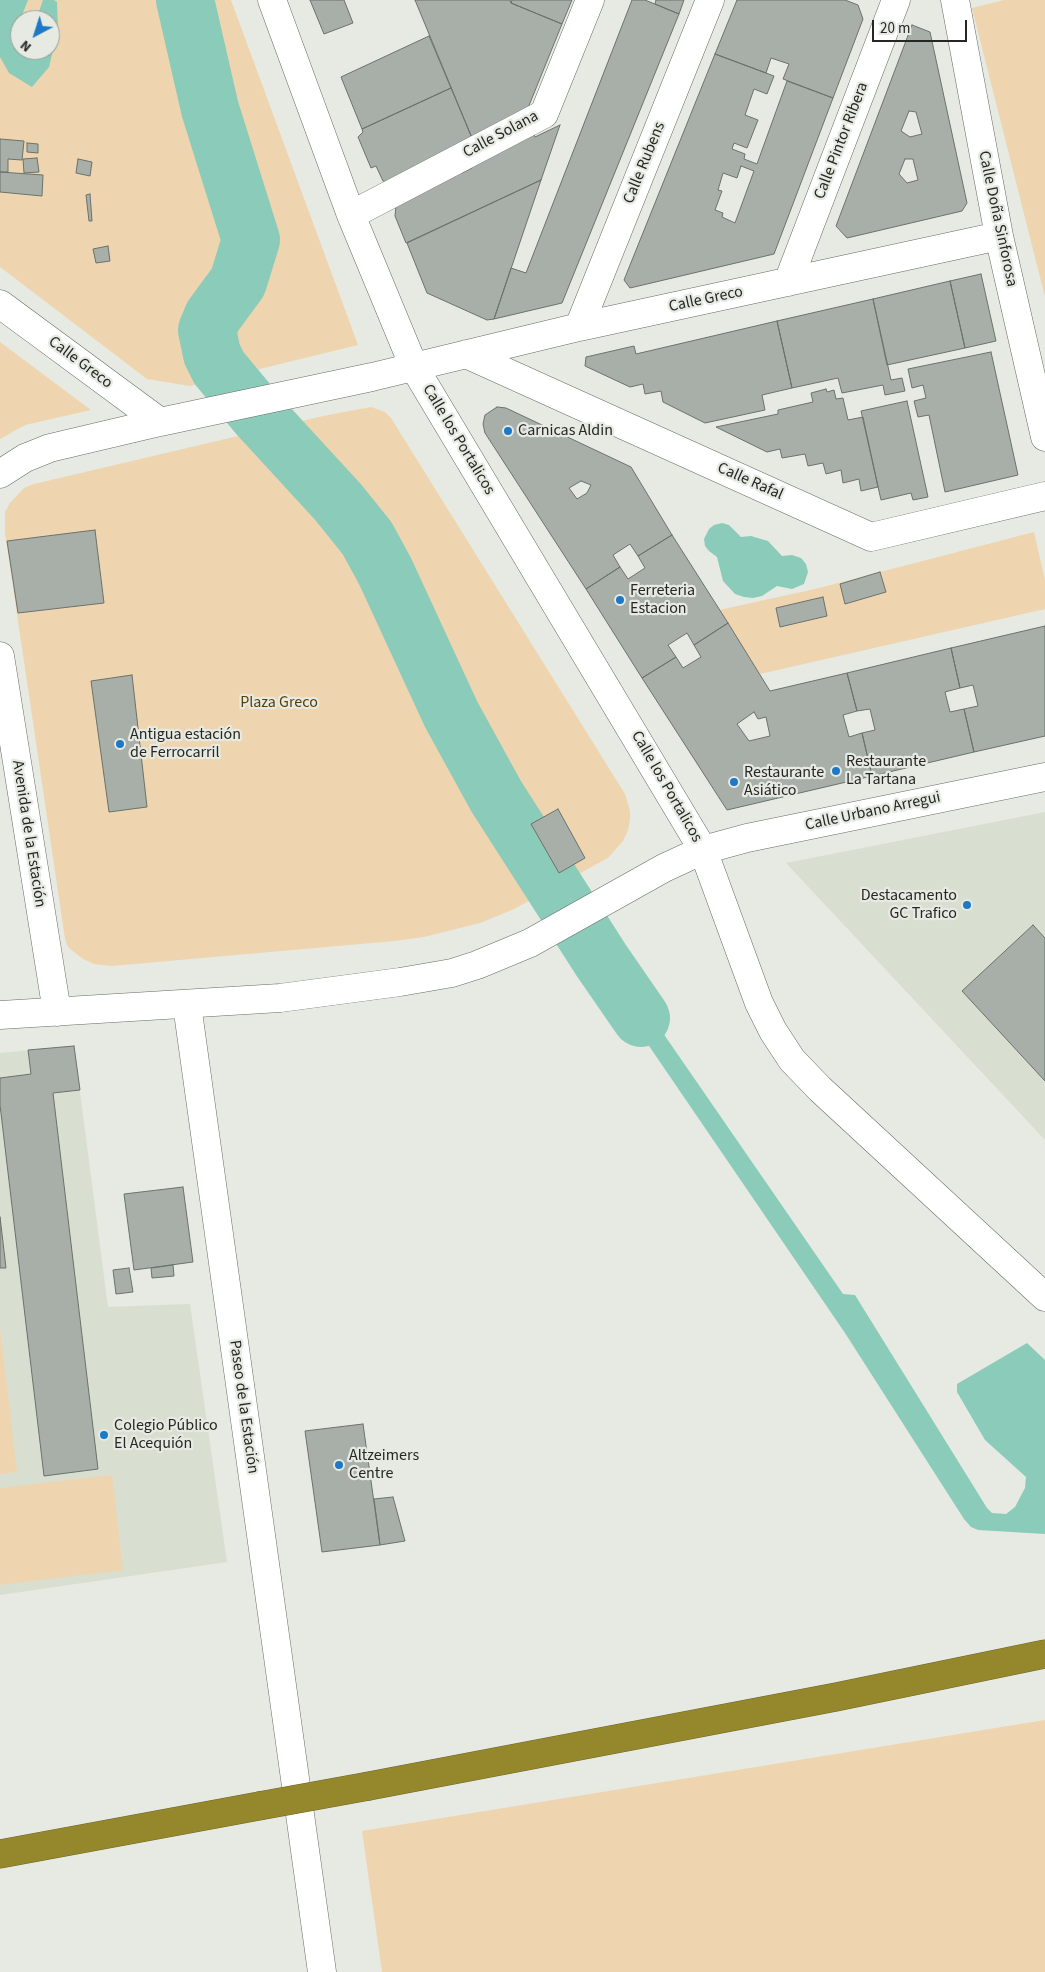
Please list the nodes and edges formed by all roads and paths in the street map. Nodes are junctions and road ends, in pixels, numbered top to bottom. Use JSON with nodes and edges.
{"nodes":[{"id":1,"x":272,"y":0,"type":"edge"},
{"id":2,"x":590,"y":0,"type":"edge"},
{"id":3,"x":710,"y":0,"type":"edge"},
{"id":4,"x":896,"y":0,"type":"edge"},
{"id":5,"x":955,"y":0,"type":"edge"},
{"id":6,"x":351,"y":215,"type":"junction"},
{"id":7,"x":999,"y":236,"type":"junction"},
{"id":8,"x":788,"y":282,"type":"junction"},
{"id":9,"x":0,"y":304,"type":"edge"},
{"id":10,"x":579,"y":327,"type":"junction"},
{"id":11,"x":466,"y":354,"type":"junction"},
{"id":12,"x":414,"y":367,"type":"junction"},
{"id":13,"x":166,"y":421,"type":"junction"},
{"id":14,"x":1045,"y":437,"type":"edge"},
{"id":15,"x":0,"y":474,"type":"edge"},
{"id":16,"x":1045,"y":496,"type":"edge"},
{"id":17,"x":1,"y":664,"type":"edge"},
{"id":18,"x":1045,"y":777,"type":"edge"},
{"id":19,"x":703,"y":850,"type":"junction"},
{"id":20,"x":187,"y":1005,"type":"junction"},
{"id":21,"x":57,"y":1012,"type":"junction"},
{"id":22,"x":0,"y":1015,"type":"edge"},
{"id":23,"x":1045,"y":1297,"type":"edge"},
{"id":24,"x":1045,"y":1654,"type":"edge"},
{"id":25,"x":0,"y":1854,"type":"edge"},
{"id":26,"x":322,"y":1972,"type":"edge"}],
"edges":[{"from":1,"to":6,"type":"street","name":"Calle los Portalicos"},
{"from":2,"to":6,"type":"street","name":"Calle Solana"},
{"from":3,"to":10,"type":"street","name":"Calle Rubens"},
{"from":4,"to":8,"type":"street","name":"Calle Pintor Ribera"},
{"from":5,"to":7,"type":"street","name":"Calle Doña Sinforosa"},
{"from":6,"to":12,"type":"street","name":"Calle los Portalicos"},
{"from":7,"to":8,"type":"street","name":"Calle Greco"},
{"from":7,"to":14,"type":"street","name":"Calle Doña Sinforosa"},
{"from":8,"to":10,"type":"street","name":"Calle Greco"},
{"from":9,"to":13,"type":"street","name":"Calle Greco"},
{"from":10,"to":11,"type":"street","name":"Calle Greco"},
{"from":11,"to":12,"type":"street","name":"Calle Greco"},
{"from":11,"to":16,"type":"street","name":"Calle Rafal"},
{"from":12,"to":13,"type":"street"},
{"from":12,"to":19,"type":"street","name":"Calle los Portalicos"},
{"from":13,"to":15,"type":"street"},
{"from":17,"to":21,"type":"street","name":"Avenida de la Estación"},
{"from":18,"to":19,"type":"street","name":"Calle Urbano Arregui"},
{"from":19,"to":20,"type":"street","name":"Calle Urbano Arregui"},
{"from":19,"to":23,"type":"street","name":"Calle los Portalicos"},
{"from":20,"to":21,"type":"street"},
{"from":20,"to":26,"type":"street","name":"Paseo de la Estación"},
{"from":21,"to":22,"type":"street"},
{"from":24,"to":25,"type":"highway","bridge":true}]}
